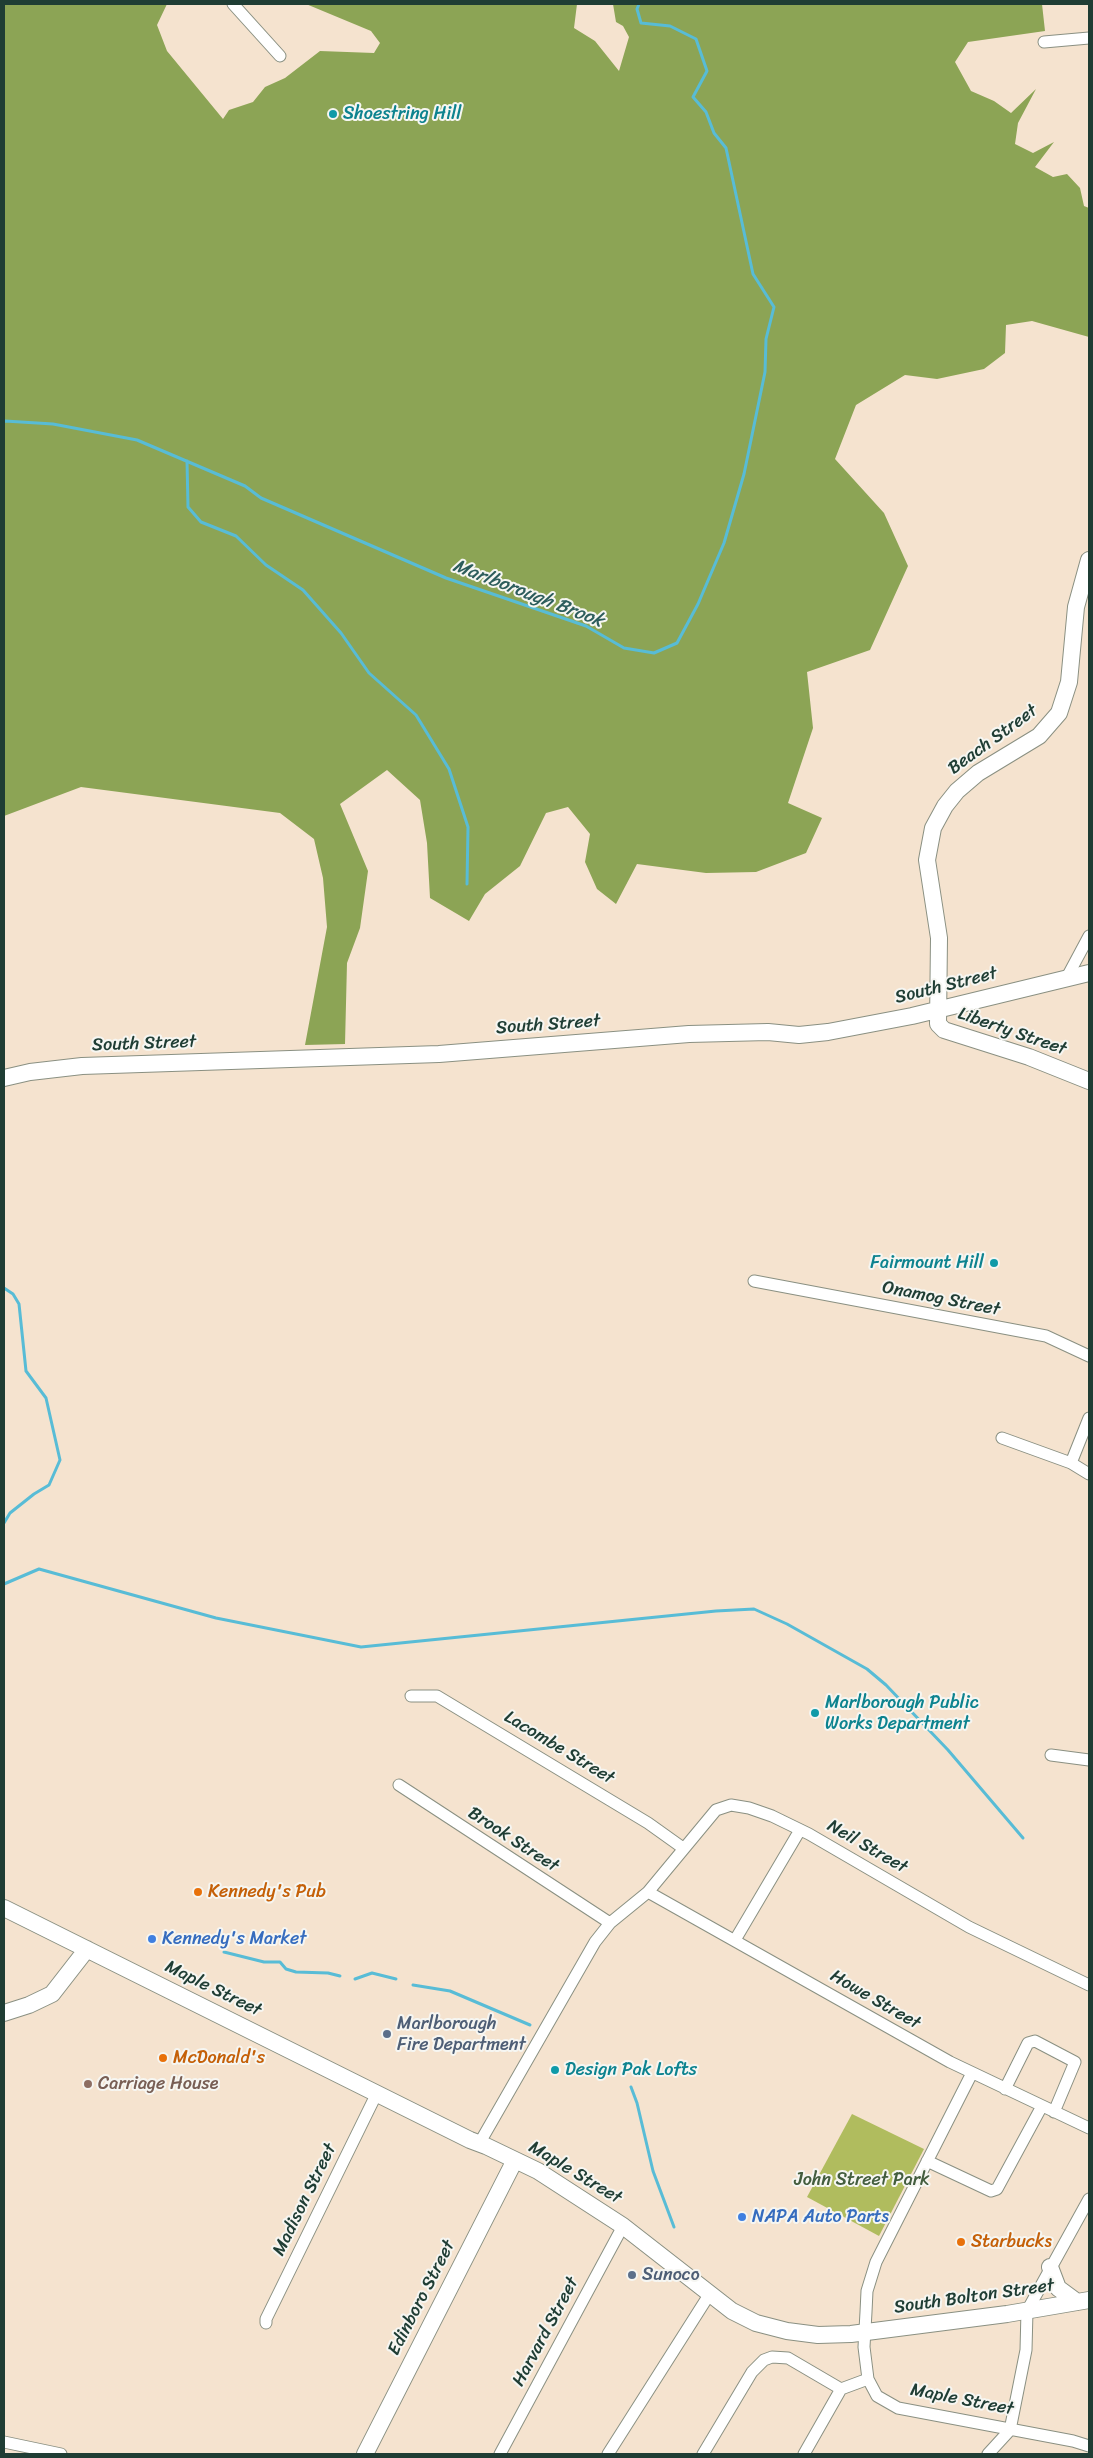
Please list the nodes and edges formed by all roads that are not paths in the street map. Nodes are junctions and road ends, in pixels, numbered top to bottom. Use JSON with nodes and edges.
{"nodes":[{"id":1,"x":233,"y":4,"type":"edge"},
{"id":2,"x":1089,"y":38,"type":"edge"},
{"id":3,"x":1044,"y":42,"type":"dead end"},
{"id":4,"x":280,"y":56,"type":"dead end"},
{"id":5,"x":1089,"y":560,"type":"edge"},
{"id":6,"x":1089,"y":936,"type":"edge"},
{"id":7,"x":1089,"y":973,"type":"edge"},
{"id":8,"x":1066,"y":979,"type":"junction"},
{"id":9,"x":939,"y":1009,"type":"junction"},
{"id":10,"x":4,"y":1078,"type":"edge"},
{"id":11,"x":1089,"y":1081,"type":"edge"},
{"id":12,"x":754,"y":1281,"type":"dead end"},
{"id":13,"x":1089,"y":1356,"type":"edge"},
{"id":14,"x":1089,"y":1418,"type":"edge"},
{"id":15,"x":1002,"y":1438,"type":"dead end"},
{"id":16,"x":1071,"y":1463,"type":"junction"},
{"id":17,"x":1089,"y":1474,"type":"edge"},
{"id":18,"x":411,"y":1696,"type":"dead end"},
{"id":19,"x":1051,"y":1755,"type":"dead end"},
{"id":20,"x":1089,"y":1760,"type":"edge"},
{"id":21,"x":399,"y":1785,"type":"dead end"},
{"id":22,"x":800,"y":1830,"type":"junction"},
{"id":23,"x":683,"y":1848,"type":"junction"},
{"id":24,"x":648,"y":1892,"type":"junction"},
{"id":25,"x":4,"y":1908,"type":"edge"},
{"id":26,"x":610,"y":1923,"type":"junction"},
{"id":27,"x":734,"y":1940,"type":"junction"},
{"id":28,"x":87,"y":1949,"type":"junction"},
{"id":29,"x":1089,"y":1985,"type":"edge"},
{"id":30,"x":4,"y":2013,"type":"edge"},
{"id":31,"x":972,"y":2073,"type":"junction"},
{"id":32,"x":1005,"y":2089,"type":"junction"},
{"id":33,"x":377,"y":2093,"type":"junction"},
{"id":34,"x":1042,"y":2106,"type":"junction"},
{"id":35,"x":1054,"y":2112,"type":"junction"},
{"id":36,"x":1089,"y":2128,"type":"edge"},
{"id":37,"x":479,"y":2144,"type":"junction"},
{"id":38,"x":515,"y":2160,"type":"junction"},
{"id":39,"x":927,"y":2160,"type":"junction"},
{"id":40,"x":1089,"y":2199,"type":"edge"},
{"id":41,"x":623,"y":2226,"type":"junction"},
{"id":42,"x":1050,"y":2267,"type":"junction"},
{"id":43,"x":709,"y":2295,"type":"junction"},
{"id":44,"x":1083,"y":2301,"type":"edge"},
{"id":45,"x":1027,"y":2311,"type":"junction"},
{"id":46,"x":266,"y":2323,"type":"dead end"},
{"id":47,"x":864,"y":2332,"type":"junction"},
{"id":48,"x":868,"y":2379,"type":"junction"},
{"id":49,"x":841,"y":2390,"type":"junction"},
{"id":50,"x":1010,"y":2430,"type":"junction"},
{"id":51,"x":4,"y":2442,"type":"edge"},
{"id":52,"x":1089,"y":2446,"type":"edge"},
{"id":53,"x":61,"y":2454,"type":"edge"},
{"id":54,"x":365,"y":2454,"type":"edge"},
{"id":55,"x":500,"y":2454,"type":"edge"},
{"id":56,"x":608,"y":2454,"type":"edge"},
{"id":57,"x":703,"y":2454,"type":"edge"},
{"id":58,"x":804,"y":2454,"type":"edge"},
{"id":59,"x":988,"y":2454,"type":"edge"}],
"edges":[{"from":1,"to":4,"type":"street"},
{"from":2,"to":3,"type":"street"},
{"from":5,"to":9,"type":"main road","name":"Beach Street"},
{"from":6,"to":8,"type":"street"},
{"from":7,"to":8,"type":"main road","name":"South Street"},
{"from":8,"to":9,"type":"main road","name":"South Street"},
{"from":9,"to":10,"type":"main road","name":"South Street"},
{"from":9,"to":11,"type":"main road","name":"Liberty Street"},
{"from":12,"to":13,"type":"street","name":"Onamog Street"},
{"from":14,"to":16,"type":"street"},
{"from":15,"to":16,"type":"street"},
{"from":16,"to":17,"type":"street"},
{"from":18,"to":23,"type":"street","name":"Lacombe Street"},
{"from":19,"to":20,"type":"street"},
{"from":21,"to":26,"type":"street","name":"Brook Street"},
{"from":22,"to":23,"type":"street","name":"Neil Street"},
{"from":22,"to":27,"type":"street"},
{"from":22,"to":29,"type":"street","name":"Neil Street"},
{"from":23,"to":24,"type":"street","name":"Neil Street"},
{"from":24,"to":26,"type":"street","name":"Neil Street"},
{"from":24,"to":27,"type":"street","name":"Howe Street"},
{"from":25,"to":28,"type":"main road","name":"Maple Street"},
{"from":26,"to":37,"type":"street","name":"Neil Street"},
{"from":27,"to":31,"type":"street","name":"Howe Street"},
{"from":28,"to":30,"type":"main road"},
{"from":28,"to":33,"type":"main road","name":"Maple Street"},
{"from":31,"to":32,"type":"street","name":"Howe Street"},
{"from":31,"to":39,"type":"street"},
{"from":32,"to":34,"type":"street","name":"Howe Street"},
{"from":32,"to":35,"type":"street"},
{"from":33,"to":37,"type":"main road","name":"Maple Street"},
{"from":33,"to":46,"type":"street","name":"Madison Street"},
{"from":34,"to":35,"type":"street","name":"Howe Street"},
{"from":34,"to":39,"type":"street"},
{"from":35,"to":36,"type":"street","name":"Howe Street"},
{"from":37,"to":38,"type":"main road","name":"Maple Street"},
{"from":38,"to":41,"type":"main road","name":"Maple Street"},
{"from":38,"to":54,"type":"main road","name":"Edinboro Street"},
{"from":39,"to":47,"type":"street"},
{"from":40,"to":42,"type":"street"},
{"from":41,"to":43,"type":"main road","name":"Maple Street"},
{"from":41,"to":55,"type":"street","name":"Harvard Street"},
{"from":42,"to":44,"type":"main road"},
{"from":42,"to":45,"type":"street"},
{"from":43,"to":47,"type":"main road","name":"Maple Street"},
{"from":43,"to":56,"type":"street"},
{"from":44,"to":45,"type":"main road","name":"South Bolton Street"},
{"from":45,"to":47,"type":"main road","name":"South Bolton Street"},
{"from":45,"to":50,"type":"street"},
{"from":47,"to":48,"type":"street","name":"Maple Street"},
{"from":48,"to":49,"type":"street"},
{"from":48,"to":50,"type":"street","name":"Maple Street"},
{"from":49,"to":57,"type":"street"},
{"from":49,"to":58,"type":"street"},
{"from":50,"to":52,"type":"street","name":"Maple Street"},
{"from":50,"to":59,"type":"street"},
{"from":51,"to":53,"type":"street"}]}
